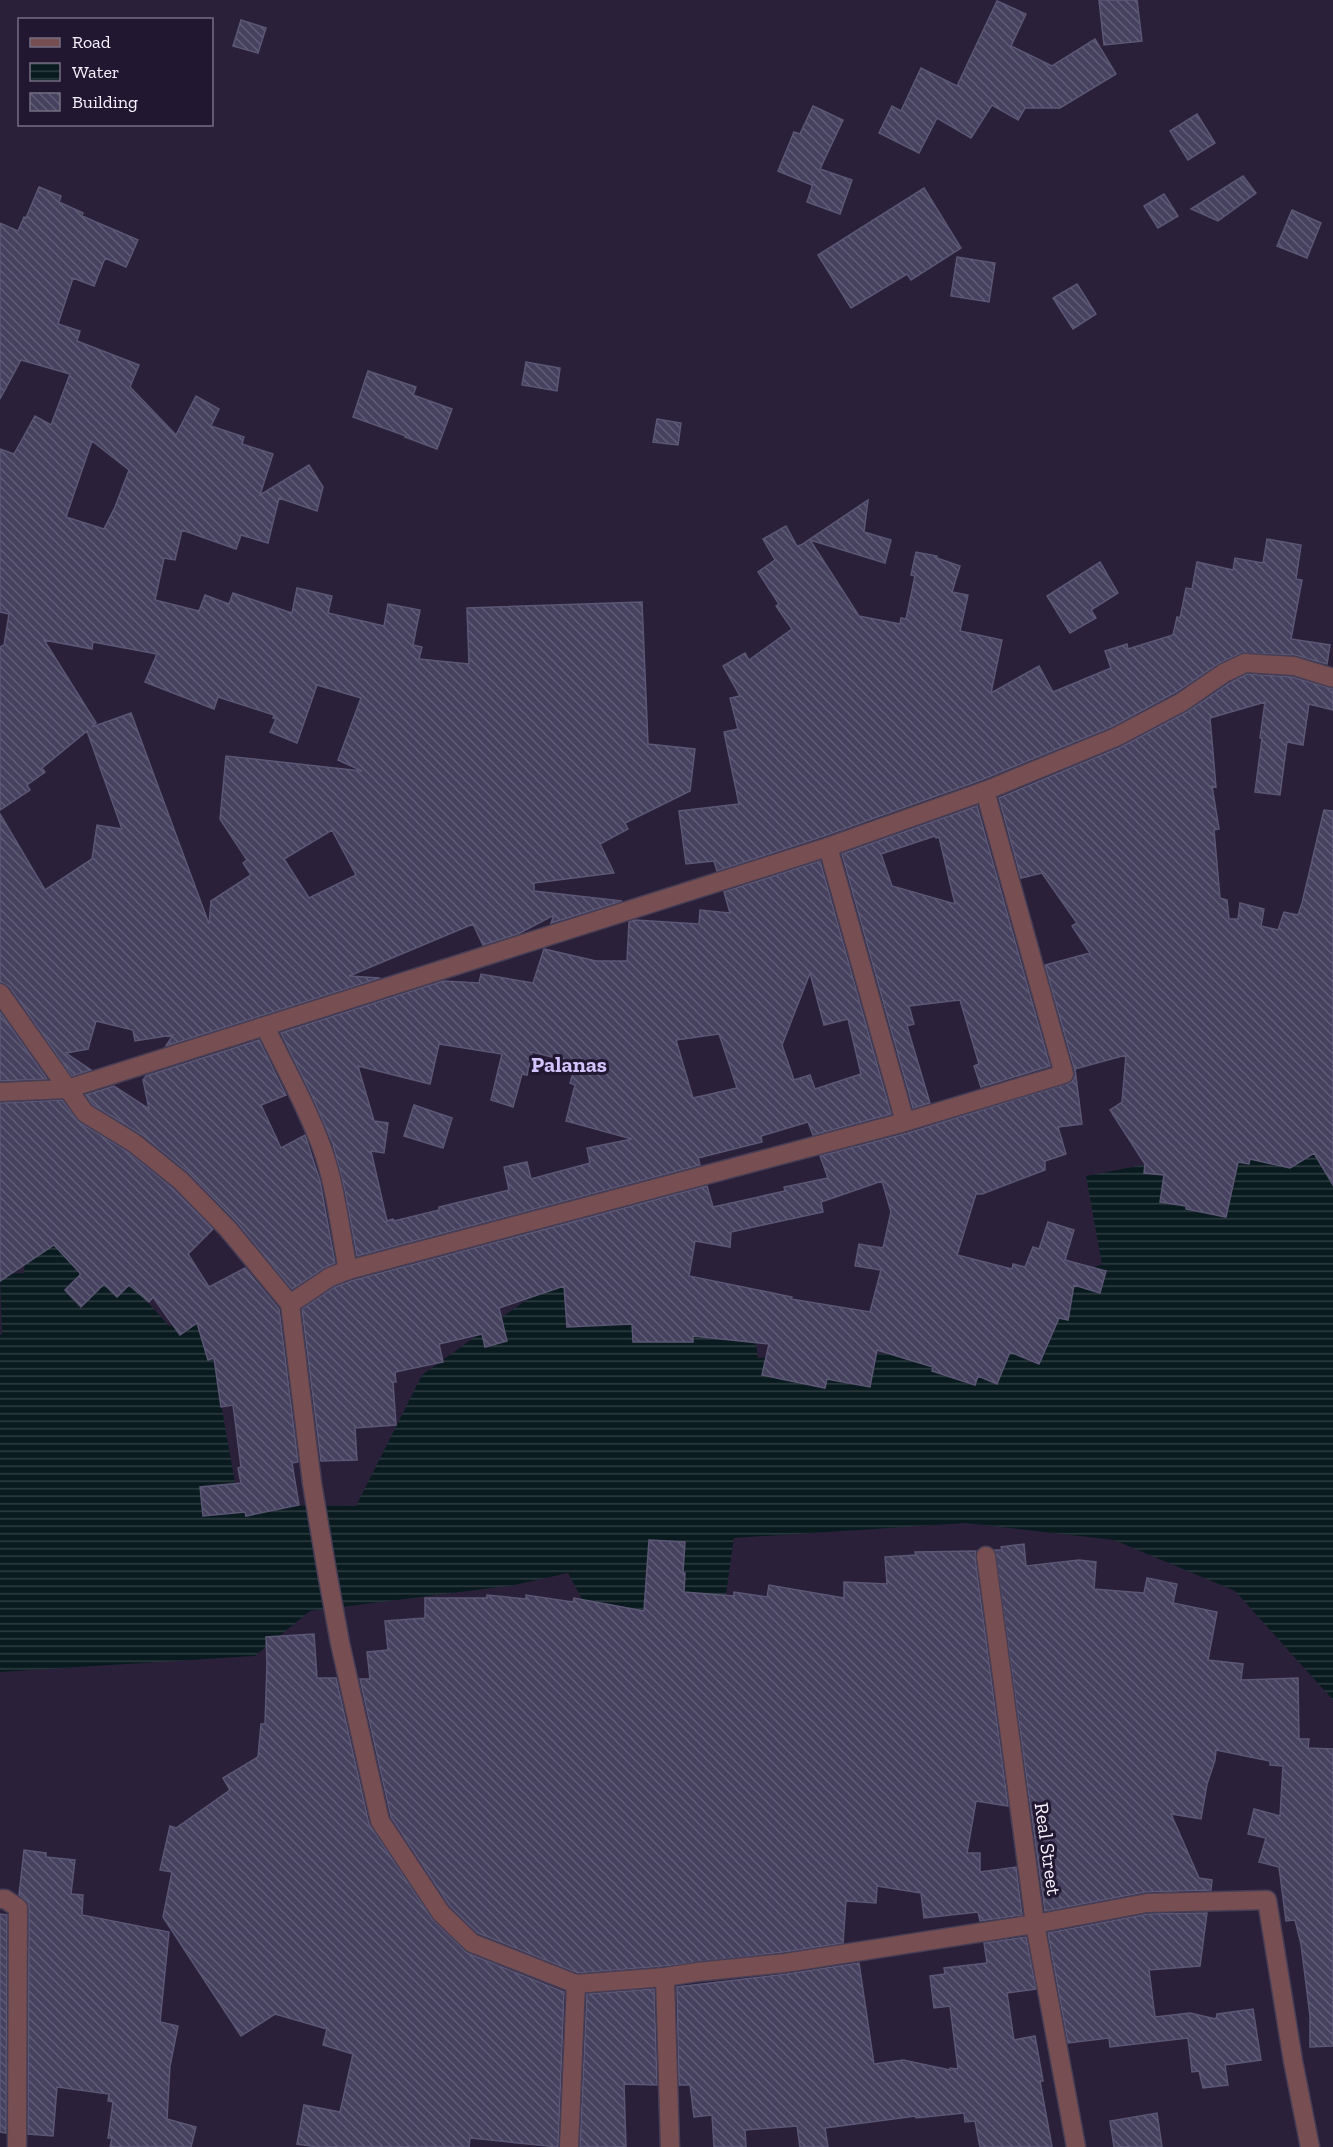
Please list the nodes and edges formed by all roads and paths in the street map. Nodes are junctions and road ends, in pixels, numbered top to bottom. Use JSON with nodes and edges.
{"nodes":[{"id":1,"x":1333,"y":678,"type":"edge"},
{"id":2,"x":985,"y":791,"type":"junction"},
{"id":3,"x":828,"y":847,"type":"junction"},
{"id":4,"x":0,"y":993,"type":"edge"},
{"id":5,"x":265,"y":1027,"type":"junction"},
{"id":6,"x":67,"y":1089,"type":"junction"},
{"id":7,"x":0,"y":1092,"type":"edge"},
{"id":8,"x":905,"y":1122,"type":"junction"},
{"id":9,"x":348,"y":1270,"type":"junction"},
{"id":10,"x":290,"y":1304,"type":"junction"},
{"id":11,"x":986,"y":1556,"type":"dead end"},
{"id":12,"x":0,"y":1899,"type":"edge"},
{"id":13,"x":1035,"y":1924,"type":"junction"},
{"id":14,"x":665,"y":1977,"type":"junction"},
{"id":15,"x":576,"y":1984,"type":"junction"},
{"id":16,"x":9,"y":2000,"type":"edge"},
{"id":17,"x":17,"y":2147,"type":"edge"},
{"id":18,"x":570,"y":2147,"type":"edge"},
{"id":19,"x":670,"y":2147,"type":"edge"},
{"id":20,"x":1076,"y":2147,"type":"edge"},
{"id":21,"x":1310,"y":2147,"type":"edge"}],
"edges":[{"from":1,"to":2,"type":"street"},
{"from":2,"to":3,"type":"street"},
{"from":2,"to":8,"type":"street"},
{"from":3,"to":5,"type":"street"},
{"from":3,"to":8,"type":"street"},
{"from":4,"to":6,"type":"street"},
{"from":5,"to":6,"type":"street"},
{"from":5,"to":9,"type":"street"},
{"from":6,"to":7,"type":"street"},
{"from":6,"to":10,"type":"street"},
{"from":8,"to":9,"type":"street"},
{"from":9,"to":10,"type":"street"},
{"from":10,"to":15,"type":"street"},
{"from":11,"to":13,"type":"street","name":"Real Street"},
{"from":12,"to":16,"type":"street"},
{"from":13,"to":14,"type":"street"},
{"from":13,"to":20,"type":"street","name":"Real Street"},
{"from":13,"to":21,"type":"street"},
{"from":14,"to":15,"type":"street"},
{"from":14,"to":19,"type":"street"},
{"from":15,"to":18,"type":"street"},
{"from":16,"to":17,"type":"street"}]}
